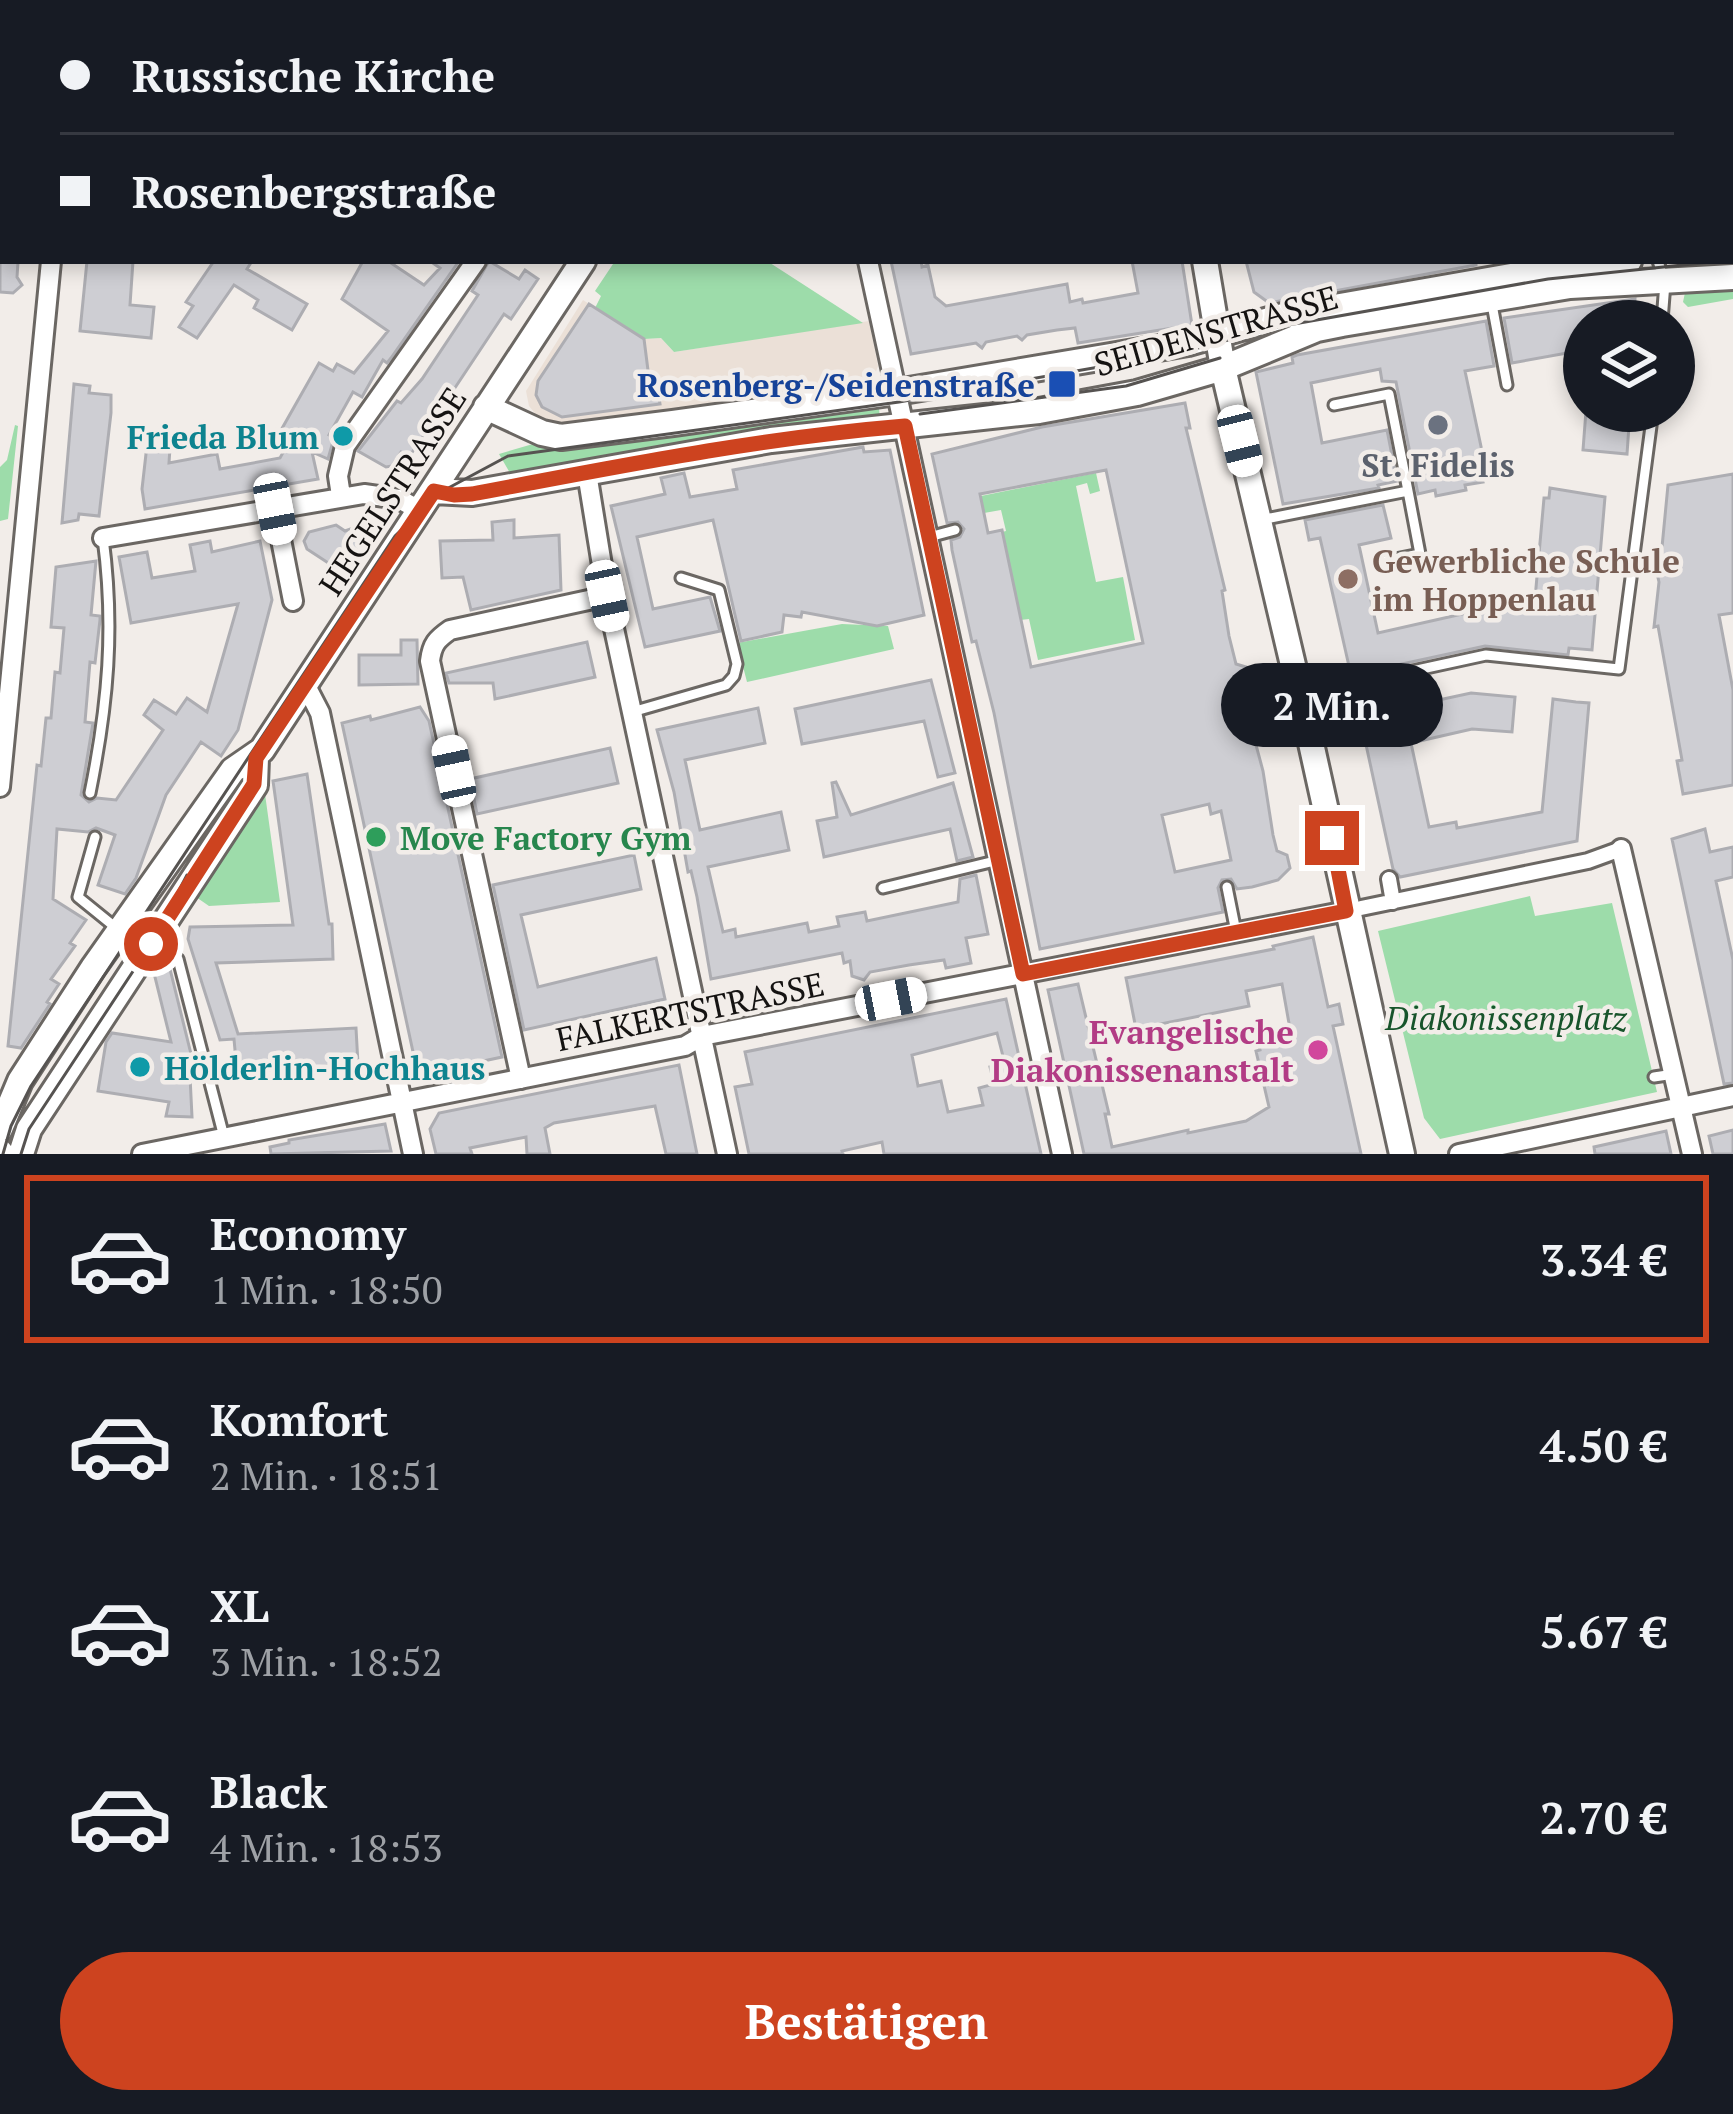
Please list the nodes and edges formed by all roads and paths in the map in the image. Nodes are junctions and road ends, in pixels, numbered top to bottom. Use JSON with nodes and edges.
{"nodes":[{"id":1,"x":51,"y":264,"type":"edge"},
{"id":2,"x":474,"y":264,"type":"edge"},
{"id":3,"x":581,"y":264,"type":"edge"},
{"id":4,"x":869,"y":264,"type":"edge"},
{"id":5,"x":1205,"y":264,"type":"edge"},
{"id":6,"x":1592,"y":264,"type":"edge"},
{"id":7,"x":1662,"y":272,"type":"edge"},
{"id":8,"x":1733,"y":277,"type":"edge"},
{"id":9,"x":1491,"y":299,"type":"junction"},
{"id":10,"x":1217,"y":334,"type":"junction"},
{"id":11,"x":1223,"y":368,"type":"junction"},
{"id":12,"x":1507,"y":385,"type":"dead end"},
{"id":13,"x":897,"y":392,"type":"junction"},
{"id":14,"x":1334,"y":405,"type":"dead end"},
{"id":15,"x":486,"y":406,"type":"junction"},
{"id":16,"x":905,"y":426,"type":"junction"},
{"id":17,"x":1651,"y":432,"type":"edge"},
{"id":18,"x":587,"y":473,"type":"junction"},
{"id":19,"x":1408,"y":491,"type":"junction"},
{"id":20,"x":341,"y":496,"type":"junction"},
{"id":21,"x":427,"y":501,"type":"junction"},
{"id":22,"x":275,"y":509,"type":"junction"},
{"id":23,"x":1260,"y":520,"type":"junction"},
{"id":24,"x":955,"y":530,"type":"dead end"},
{"id":25,"x":929,"y":537,"type":"junction"},
{"id":26,"x":103,"y":538,"type":"joint"},
{"id":27,"x":22,"y":554,"type":"junction"},
{"id":28,"x":0,"y":558,"type":"edge"},
{"id":29,"x":1380,"y":562,"type":"dead end"},
{"id":30,"x":681,"y":578,"type":"dead end"},
{"id":31,"x":607,"y":596,"type":"junction"},
{"id":32,"x":293,"y":602,"type":"dead end"},
{"id":33,"x":305,"y":684,"type":"junction"},
{"id":34,"x":1358,"y":704,"type":"dead end"},
{"id":35,"x":1303,"y":705,"type":"junction"},
{"id":36,"x":632,"y":712,"type":"junction"},
{"id":37,"x":256,"y":758,"type":"junction"},
{"id":38,"x":0,"y":787,"type":"edge"},
{"id":39,"x":90,"y":794,"type":"dead end"},
{"id":40,"x":95,"y":837,"type":"dead end"},
{"id":41,"x":1621,"y":849,"type":"joint"},
{"id":42,"x":999,"y":860,"type":"junction"},
{"id":43,"x":1389,"y":879,"type":"dead end"},
{"id":44,"x":1226,"y":887,"type":"dead end"},
{"id":45,"x":883,"y":888,"type":"dead end"},
{"id":46,"x":1393,"y":902,"type":"junction"},
{"id":47,"x":1354,"y":909,"type":"junction"},
{"id":48,"x":120,"y":930,"type":"junction"},
{"id":49,"x":1236,"y":932,"type":"junction"},
{"id":50,"x":151,"y":944,"type":"junction"},
{"id":51,"x":1023,"y":974,"type":"junction"},
{"id":52,"x":702,"y":1036,"type":"junction"},
{"id":53,"x":521,"y":1078,"type":"junction"},
{"id":54,"x":1733,"y":1096,"type":"edge"},
{"id":55,"x":401,"y":1101,"type":"junction"},
{"id":56,"x":1681,"y":1107,"type":"junction"},
{"id":57,"x":0,"y":1129,"type":"edge"},
{"id":58,"x":224,"y":1137,"type":"junction"},
{"id":59,"x":0,"y":1147,"type":"edge"},
{"id":60,"x":6,"y":1154,"type":"edge"},
{"id":61,"x":21,"y":1154,"type":"edge"},
{"id":62,"x":142,"y":1154,"type":"edge"},
{"id":63,"x":413,"y":1154,"type":"edge"},
{"id":64,"x":727,"y":1154,"type":"edge"},
{"id":65,"x":1062,"y":1154,"type":"edge"},
{"id":66,"x":1402,"y":1154,"type":"edge"},
{"id":67,"x":1459,"y":1154,"type":"edge"},
{"id":68,"x":1692,"y":1154,"type":"edge"}],
"edges":[{"from":1,"to":27,"type":"street"},
{"from":2,"to":20,"type":"street"},
{"from":3,"to":15,"type":"street","name":"HEGELSTRASSE"},
{"from":4,"to":13,"type":"street"},
{"from":5,"to":10,"type":"street"},
{"from":6,"to":10,"type":"street","name":"SEIDENSTRASSE"},
{"from":7,"to":8,"type":"street","name":"SEIDENSTRASSE"},
{"from":7,"to":9,"type":"street","name":"SEIDENSTRASSE"},
{"from":9,"to":11,"type":"street","name":"SEIDENSTRASSE"},
{"from":9,"to":12,"type":"lane"},
{"from":10,"to":11,"type":"street"},
{"from":10,"to":13,"type":"street","name":"SEIDENSTRASSE"},
{"from":11,"to":16,"type":"street","name":"SEIDENSTRASSE"},
{"from":11,"to":23,"type":"street"},
{"from":13,"to":15,"type":"street","name":"SEIDENSTRASSE"},
{"from":13,"to":16,"type":"street"},
{"from":14,"to":19,"type":"lane"},
{"from":15,"to":21,"type":"street","name":"HEGELSTRASSE"},
{"from":16,"to":18,"type":"street","name":"SEIDENSTRASSE"},
{"from":16,"to":25,"type":"street"},
{"from":17,"to":35,"type":"lane"},
{"from":18,"to":21,"type":"street","name":"SEIDENSTRASSE"},
{"from":18,"to":31,"type":"street"},
{"from":19,"to":23,"type":"lane"},
{"from":19,"to":29,"type":"lane"},
{"from":20,"to":21,"type":"street","name":"SEIDENSTRASSE"},
{"from":20,"to":22,"type":"street","name":"SEIDENSTRASSE"},
{"from":21,"to":33,"type":"street","name":"HEGELSTRASSE"},
{"from":22,"to":26,"type":"street","name":"SEIDENSTRASSE"},
{"from":22,"to":32,"type":"street"},
{"from":23,"to":35,"type":"street"},
{"from":24,"to":25,"type":"lane"},
{"from":25,"to":42,"type":"street"},
{"from":26,"to":39,"type":"lane"},
{"from":27,"to":28,"type":"street"},
{"from":27,"to":38,"type":"street"},
{"from":30,"to":36,"type":"lane"},
{"from":31,"to":36,"type":"street"},
{"from":31,"to":53,"type":"street"},
{"from":33,"to":37,"type":"street","name":"HEGELSTRASSE"},
{"from":33,"to":55,"type":"street"},
{"from":34,"to":35,"type":"lane"},
{"from":35,"to":47,"type":"street"},
{"from":36,"to":52,"type":"street"},
{"from":37,"to":48,"type":"street","name":"HEGELSTRASSE"},
{"from":37,"to":50,"type":"street","name":"HEGELSTRASSE"},
{"from":40,"to":48,"type":"lane"},
{"from":41,"to":46,"type":"street","name":"FALKERTSTRASSE"},
{"from":41,"to":56,"type":"street"},
{"from":42,"to":45,"type":"lane"},
{"from":42,"to":51,"type":"street"},
{"from":43,"to":46,"type":"street"},
{"from":44,"to":49,"type":"lane"},
{"from":46,"to":47,"type":"street","name":"FALKERTSTRASSE"},
{"from":47,"to":49,"type":"street","name":"FALKERTSTRASSE"},
{"from":47,"to":66,"type":"street"},
{"from":48,"to":57,"type":"street","name":"HEGELSTRASSE"},
{"from":49,"to":51,"type":"street","name":"FALKERTSTRASSE"},
{"from":50,"to":58,"type":"lane"},
{"from":50,"to":61,"type":"street","name":"HEGELSTRASSE"},
{"from":51,"to":52,"type":"street","name":"FALKERTSTRASSE"},
{"from":51,"to":65,"type":"street"},
{"from":52,"to":53,"type":"street","name":"FALKERTSTRASSE"},
{"from":52,"to":64,"type":"street"},
{"from":53,"to":55,"type":"street","name":"FALKERTSTRASSE"},
{"from":54,"to":56,"type":"street"},
{"from":55,"to":58,"type":"street","name":"FALKERTSTRASSE"},
{"from":55,"to":63,"type":"street"},
{"from":56,"to":67,"type":"street"},
{"from":56,"to":68,"type":"street"},
{"from":58,"to":62,"type":"street","name":"FALKERTSTRASSE"},
{"from":59,"to":60,"type":"street"}]}
